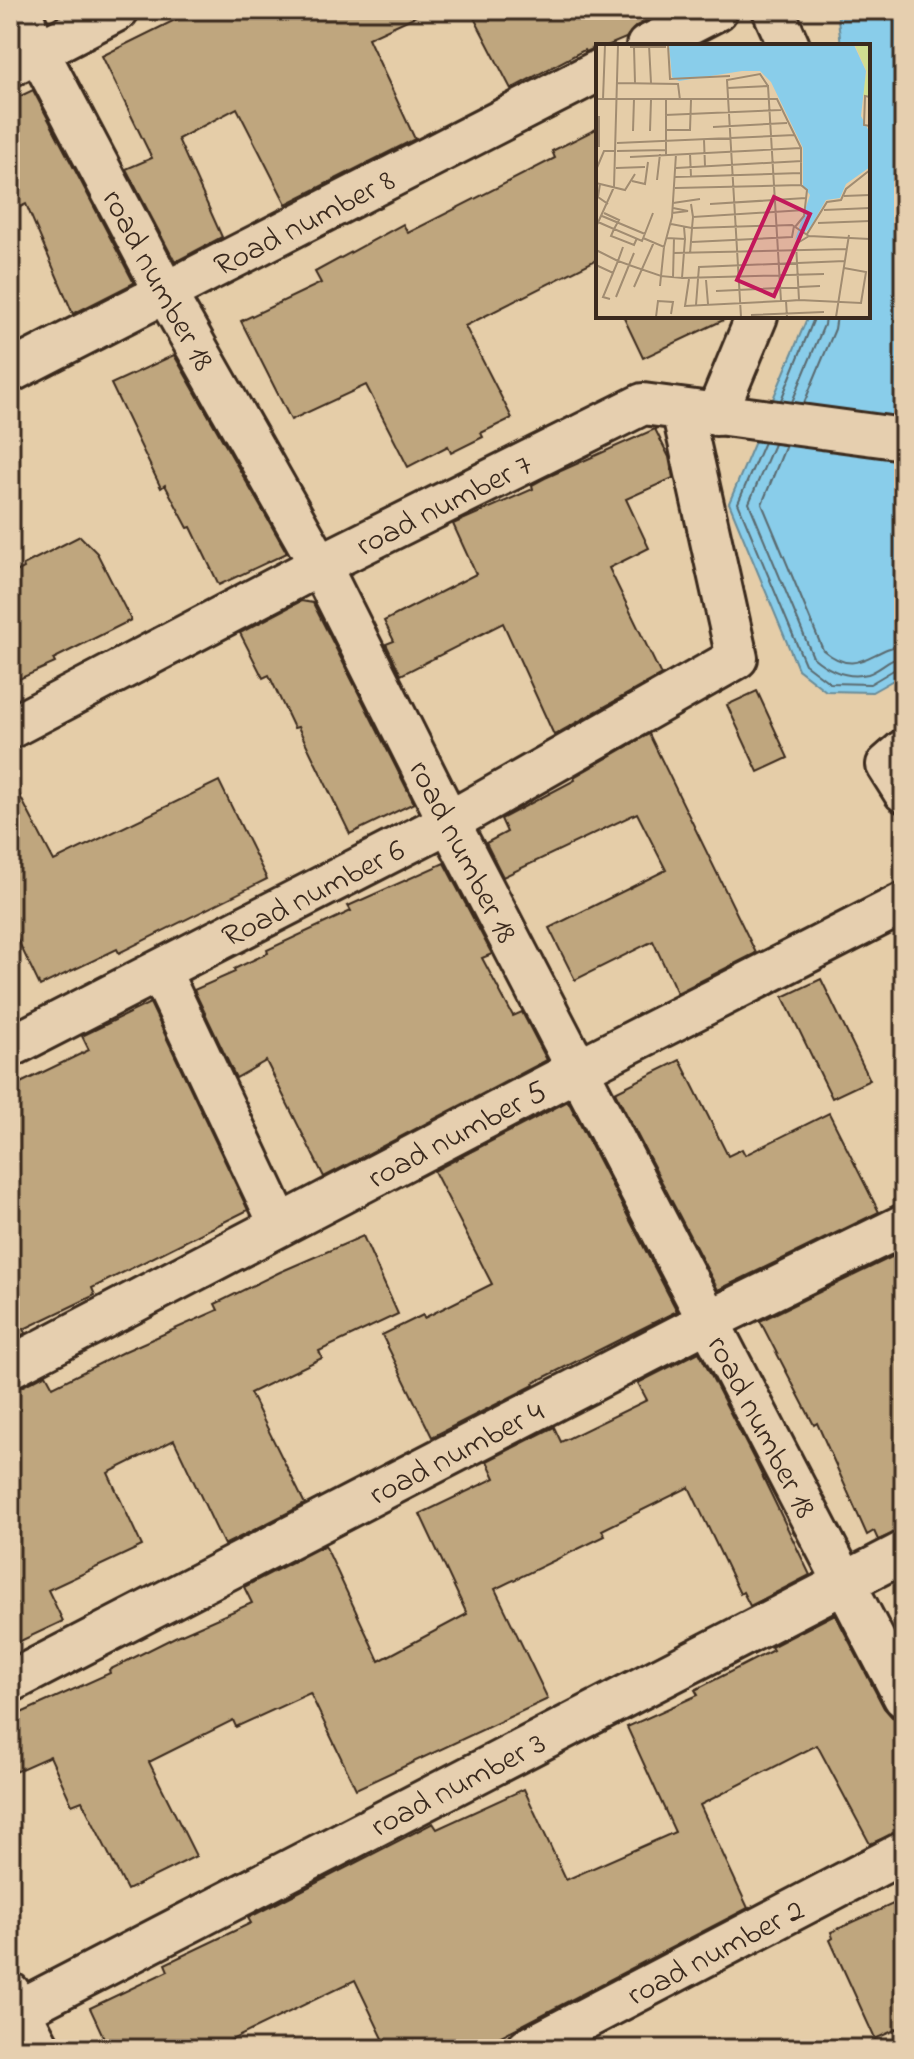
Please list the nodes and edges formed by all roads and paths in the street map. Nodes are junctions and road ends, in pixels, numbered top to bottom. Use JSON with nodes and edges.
{"nodes":[{"id":1,"x":19,"y":10,"type":"edge"},
{"id":2,"x":118,"y":10,"type":"edge"},
{"id":3,"x":717,"y":10,"type":"edge"},
{"id":4,"x":773,"y":10,"type":"edge"},
{"id":5,"x":651,"y":44,"type":"edge"},
{"id":6,"x":788,"y":44,"type":"edge"},
{"id":7,"x":24,"y":58,"type":"edge"},
{"id":8,"x":596,"y":72,"type":"edge"},
{"id":9,"x":165,"y":292,"type":"junction"},
{"id":10,"x":756,"y":318,"type":"edge"},
{"id":11,"x":10,"y":372,"type":"edge"},
{"id":12,"x":699,"y":412,"type":"junction"},
{"id":13,"x":904,"y":439,"type":"edge"},
{"id":14,"x":320,"y":565,"type":"junction"},
{"id":15,"x":10,"y":728,"type":"edge"},
{"id":16,"x":904,"y":750,"type":"edge"},
{"id":17,"x":904,"y":792,"type":"edge"},
{"id":18,"x":449,"y":822,"type":"junction"},
{"id":19,"x":904,"y":903,"type":"edge"},
{"id":20,"x":160,"y":971,"type":"junction"},
{"id":21,"x":10,"y":1047,"type":"edge"},
{"id":22,"x":577,"y":1070,"type":"junction"},
{"id":23,"x":280,"y":1225,"type":"junction"},
{"id":24,"x":904,"y":1225,"type":"edge"},
{"id":25,"x":708,"y":1321,"type":"junction"},
{"id":26,"x":10,"y":1367,"type":"edge"},
{"id":27,"x":904,"y":1552,"type":"edge"},
{"id":28,"x":843,"y":1581,"type":"junction"},
{"id":29,"x":10,"y":1682,"type":"edge"},
{"id":30,"x":904,"y":1697,"type":"edge"},
{"id":31,"x":904,"y":1852,"type":"edge"},
{"id":32,"x":13,"y":2006,"type":"edge"},
{"id":33,"x":40,"y":2049,"type":"edge"},
{"id":34,"x":527,"y":2049,"type":"edge"}],
"edges":[{"from":1,"to":7,"type":"street","name":"road number 18"},
{"from":2,"to":7,"type":"street"},
{"from":3,"to":5,"type":"street"},
{"from":4,"to":6,"type":"street"},
{"from":7,"to":9,"type":"street","name":"road number 18"},
{"from":8,"to":9,"type":"street","name":"Road number 8"},
{"from":9,"to":11,"type":"street","name":"Road number 8"},
{"from":9,"to":14,"type":"street","name":"road number 18"},
{"from":10,"to":12,"type":"street"},
{"from":12,"to":13,"type":"street","name":"road number 7"},
{"from":12,"to":14,"type":"street","name":"road number 7"},
{"from":12,"to":18,"type":"street","name":"Road number 6"},
{"from":14,"to":15,"type":"street","name":"road number 7"},
{"from":14,"to":18,"type":"street","name":"road number 18"},
{"from":16,"to":17,"type":"street"},
{"from":18,"to":20,"type":"street","name":"Road number 6"},
{"from":18,"to":22,"type":"street","name":"road number 18"},
{"from":19,"to":22,"type":"street","name":"road number 5"},
{"from":20,"to":21,"type":"street","name":"Road number 6"},
{"from":20,"to":23,"type":"street"},
{"from":22,"to":23,"type":"street","name":"road number 5"},
{"from":22,"to":25,"type":"street","name":"road number 18"},
{"from":23,"to":26,"type":"street","name":"road number 5"},
{"from":24,"to":25,"type":"street","name":"road number 4"},
{"from":25,"to":28,"type":"street","name":"road number 18"},
{"from":25,"to":29,"type":"street","name":"road number 4"},
{"from":27,"to":28,"type":"street","name":"road number 3"},
{"from":28,"to":30,"type":"street","name":"road number 18"},
{"from":28,"to":32,"type":"street","name":"road number 3"},
{"from":31,"to":34,"type":"street","name":"road number 2"},
{"from":32,"to":33,"type":"street"}]}
